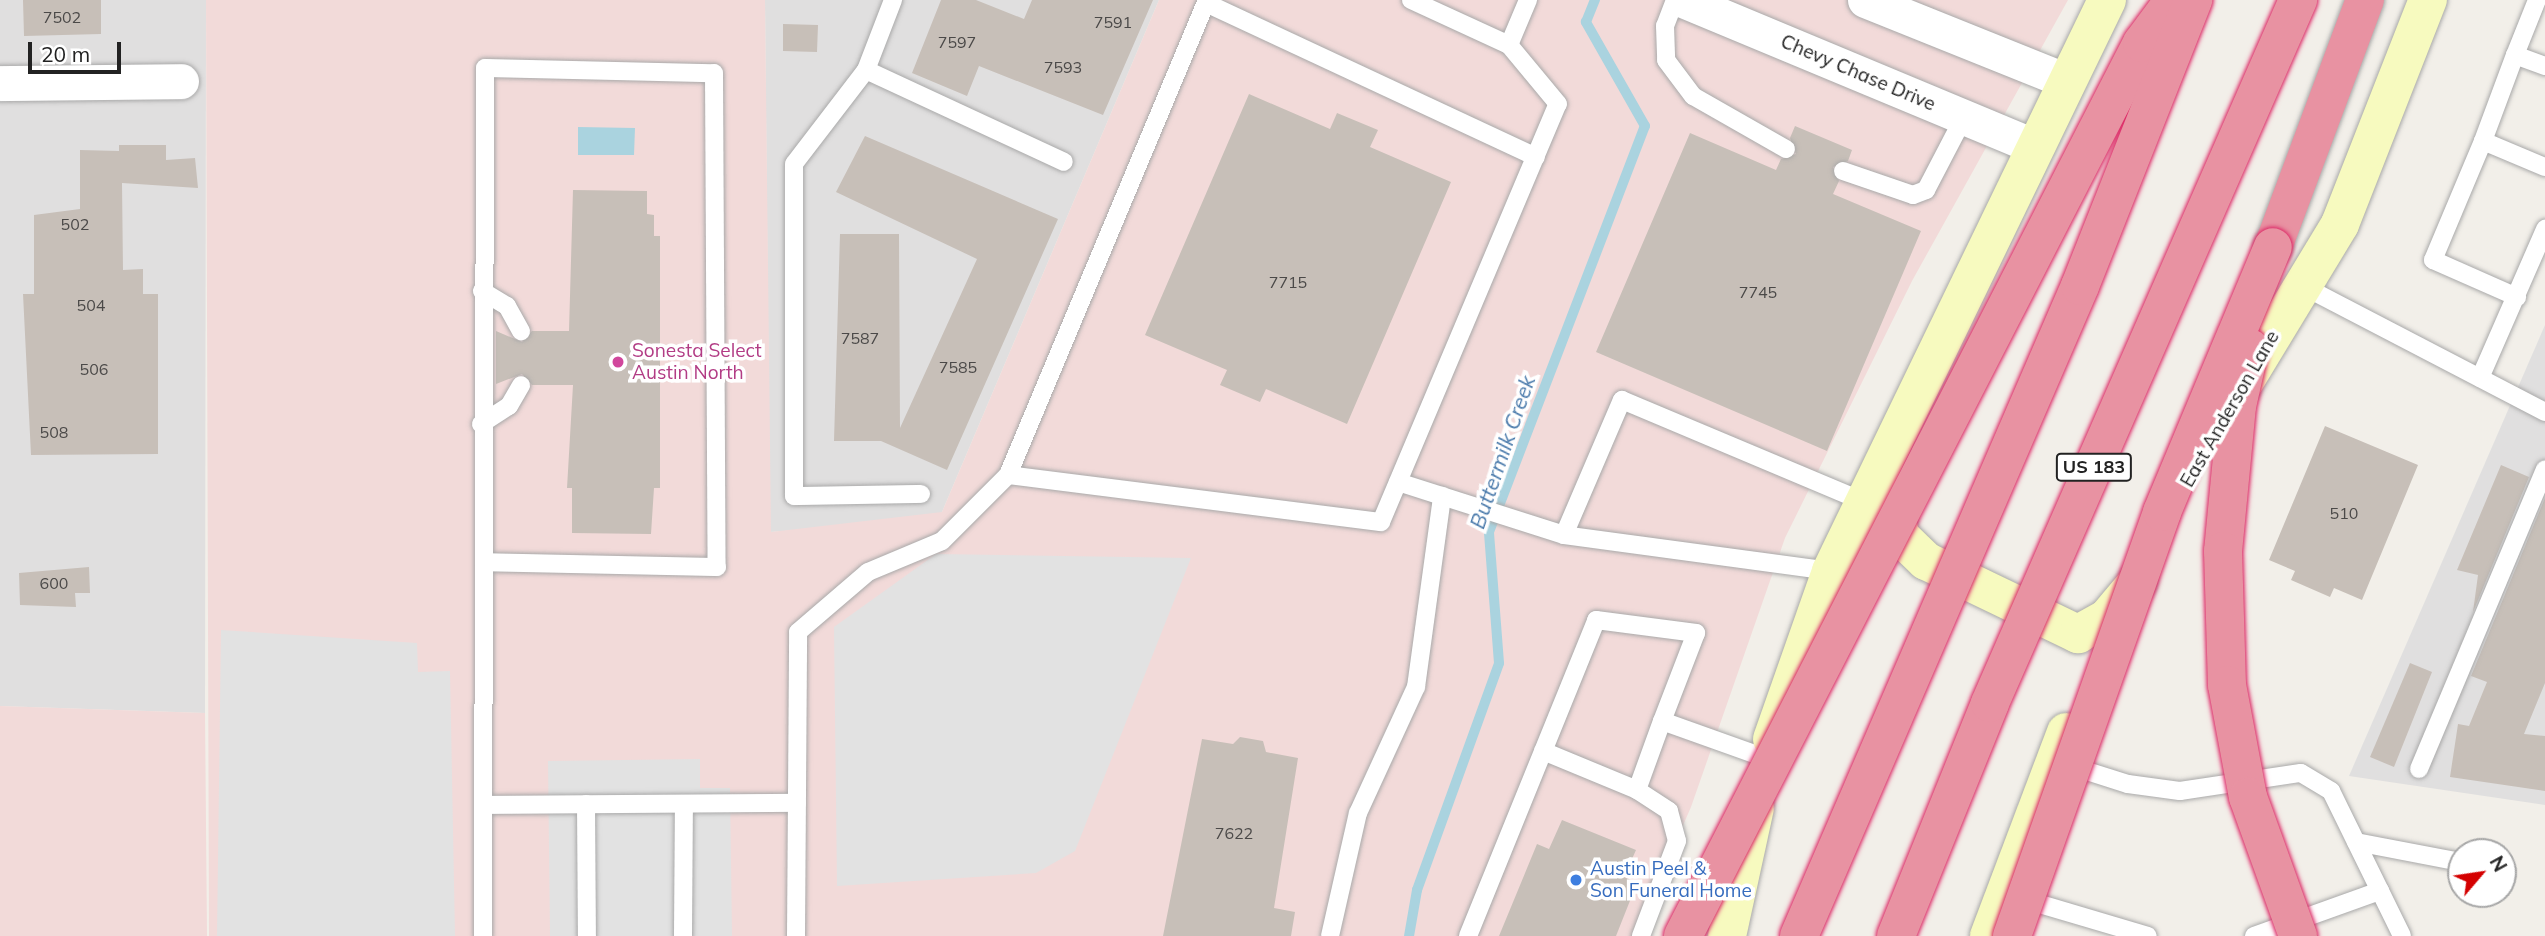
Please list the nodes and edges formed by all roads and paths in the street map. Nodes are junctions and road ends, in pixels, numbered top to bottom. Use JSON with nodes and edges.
{"nodes":[{"id":1,"x":893,"y":0,"type":"edge"},
{"id":2,"x":1411,"y":0,"type":"edge"},
{"id":3,"x":1528,"y":0,"type":"edge"},
{"id":4,"x":1675,"y":0,"type":"edge"},
{"id":5,"x":1683,"y":0,"type":"edge"},
{"id":6,"x":1865,"y":0,"type":"edge"},
{"id":7,"x":2107,"y":0,"type":"edge"},
{"id":8,"x":2174,"y":0,"type":"edge"},
{"id":9,"x":2193,"y":0,"type":"edge"},
{"id":10,"x":2298,"y":0,"type":"edge"},
{"id":11,"x":2365,"y":0,"type":"edge"},
{"id":12,"x":2428,"y":0,"type":"edge"},
{"id":13,"x":2537,"y":0,"type":"edge"},
{"id":14,"x":1207,"y":2,"type":"edge"},
{"id":15,"x":1509,"y":45,"type":"junction"},
{"id":16,"x":2515,"y":55,"type":"junction"},
{"id":17,"x":2545,"y":66,"type":"edge"},
{"id":18,"x":866,"y":69,"type":"junction"},
{"id":19,"x":2064,"y":80,"type":"junction"},
{"id":20,"x":181,"y":81,"type":"dead end"},
{"id":21,"x":0,"y":83,"type":"edge"},
{"id":22,"x":1964,"y":117,"type":"junction"},
{"id":23,"x":2483,"y":141,"type":"junction"},
{"id":24,"x":2034,"y":146,"type":"junction"},
{"id":25,"x":1786,"y":149,"type":"dead end"},
{"id":26,"x":1536,"y":157,"type":"junction"},
{"id":27,"x":1064,"y":162,"type":"dead end"},
{"id":28,"x":2545,"y":167,"type":"edge"},
{"id":29,"x":1843,"y":172,"type":"dead end"},
{"id":30,"x":2545,"y":229,"type":"edge"},
{"id":31,"x":2273,"y":247,"type":"junction"},
{"id":32,"x":2303,"y":286,"type":"junction"},
{"id":33,"x":482,"y":291,"type":"junction"},
{"id":34,"x":2517,"y":297,"type":"junction"},
{"id":35,"x":521,"y":331,"type":"dead end"},
{"id":36,"x":2480,"y":378,"type":"junction"},
{"id":37,"x":521,"y":384,"type":"dead end"},
{"id":38,"x":2545,"y":412,"type":"edge"},
{"id":39,"x":481,"y":424,"type":"junction"},
{"id":40,"x":1903,"y":434,"type":"junction"},
{"id":41,"x":2545,"y":469,"type":"edge"},
{"id":42,"x":1008,"y":475,"type":"junction"},
{"id":43,"x":1398,"y":482,"type":"junction"},
{"id":44,"x":921,"y":494,"type":"dead end"},
{"id":45,"x":1443,"y":496,"type":"junction"},
{"id":46,"x":1867,"y":503,"type":"junction"},
{"id":47,"x":1564,"y":535,"type":"junction"},
{"id":48,"x":484,"y":562,"type":"junction"},
{"id":49,"x":2149,"y":567,"type":"junction"},
{"id":50,"x":1831,"y":571,"type":"junction"},
{"id":51,"x":1662,"y":721,"type":"junction"},
{"id":52,"x":1543,"y":751,"type":"junction"},
{"id":53,"x":1766,"y":758,"type":"junction"},
{"id":54,"x":2054,"y":761,"type":"junction"},
{"id":55,"x":2419,"y":769,"type":"dead end"},
{"id":56,"x":1637,"y":790,"type":"junction"},
{"id":57,"x":797,"y":803,"type":"junction"},
{"id":58,"x":586,"y":804,"type":"junction"},
{"id":59,"x":684,"y":804,"type":"junction"},
{"id":60,"x":484,"y":805,"type":"junction"},
{"id":61,"x":2356,"y":842,"type":"junction"},
{"id":62,"x":2447,"y":859,"type":"edge"},
{"id":63,"x":2380,"y":891,"type":"junction"},
{"id":64,"x":2003,"y":892,"type":"junction"},
{"id":65,"x":483,"y":936,"type":"edge"},
{"id":66,"x":587,"y":936,"type":"edge"},
{"id":67,"x":683,"y":936,"type":"edge"},
{"id":68,"x":796,"y":936,"type":"edge"},
{"id":69,"x":1329,"y":936,"type":"edge"},
{"id":70,"x":1468,"y":936,"type":"edge"},
{"id":71,"x":1641,"y":936,"type":"edge"},
{"id":72,"x":1683,"y":936,"type":"edge"},
{"id":73,"x":1727,"y":936,"type":"edge"},
{"id":74,"x":1799,"y":936,"type":"edge"},
{"id":75,"x":1896,"y":936,"type":"edge"},
{"id":76,"x":1989,"y":936,"type":"edge"},
{"id":77,"x":2012,"y":936,"type":"edge"},
{"id":78,"x":2148,"y":936,"type":"edge"},
{"id":79,"x":2255,"y":936,"type":"edge"},
{"id":80,"x":2298,"y":936,"type":"edge"},
{"id":81,"x":2402,"y":936,"type":"edge"}],
"edges":[{"from":1,"to":18,"type":"lane"},
{"from":2,"to":15,"type":"lane"},
{"from":3,"to":15,"type":"lane"},
{"from":4,"to":25,"type":"lane"},
{"from":5,"to":22,"type":"street","name":"Chevy Chase Drive"},
{"from":6,"to":19,"type":"street"},
{"from":7,"to":19,"type":"main road"},
{"from":8,"to":72,"type":"highway","bridge":true},
{"from":9,"to":74,"type":"highway","bridge":true},
{"from":10,"to":75,"type":"highway","number":"US 183","bridge":true},
{"from":11,"to":31,"type":"highway"},
{"from":12,"to":32,"type":"main road","name":"East Anderson Lane"},
{"from":13,"to":16,"type":"lane"},
{"from":14,"to":26,"type":"lane"},
{"from":14,"to":42,"type":"lane"},
{"from":15,"to":26,"type":"lane"},
{"from":16,"to":17,"type":"lane"},
{"from":16,"to":23,"type":"lane"},
{"from":18,"to":27,"type":"lane"},
{"from":18,"to":44,"type":"lane"},
{"from":19,"to":24,"type":"main road"},
{"from":20,"to":21,"type":"street"},
{"from":22,"to":24,"type":"street","name":"Chevy Chase Drive"},
{"from":22,"to":29,"type":"lane"},
{"from":23,"to":28,"type":"lane"},
{"from":23,"to":34,"type":"lane"},
{"from":24,"to":40,"type":"main road"},
{"from":26,"to":43,"type":"lane"},
{"from":30,"to":34,"type":"lane"},
{"from":31,"to":77,"type":"highway","bridge":true},
{"from":31,"to":80,"type":"highway","bridge":true},
{"from":32,"to":36,"type":"lane"},
{"from":32,"to":49,"type":"main road","name":"East Anderson Lane"},
{"from":33,"to":35,"type":"lane"},
{"from":33,"to":39,"type":"lane"},
{"from":33,"to":48,"type":"lane"},
{"from":34,"to":36,"type":"lane"},
{"from":36,"to":38,"type":"lane"},
{"from":37,"to":39,"type":"lane"},
{"from":39,"to":48,"type":"lane"},
{"from":40,"to":46,"type":"main road"},
{"from":40,"to":49,"type":"main road"},
{"from":41,"to":55,"type":"lane"},
{"from":42,"to":43,"type":"lane"},
{"from":42,"to":57,"type":"lane"},
{"from":43,"to":45,"type":"lane"},
{"from":45,"to":47,"type":"lane"},
{"from":45,"to":69,"type":"lane"},
{"from":46,"to":47,"type":"lane"},
{"from":46,"to":50,"type":"main road"},
{"from":47,"to":50,"type":"lane"},
{"from":48,"to":60,"type":"lane"},
{"from":49,"to":54,"type":"main road","name":"East Anderson Lane"},
{"from":50,"to":53,"type":"main road"},
{"from":51,"to":52,"type":"lane"},
{"from":51,"to":53,"type":"lane"},
{"from":51,"to":56,"type":"lane"},
{"from":52,"to":56,"type":"lane"},
{"from":52,"to":70,"type":"lane"},
{"from":53,"to":73,"type":"main road"},
{"from":54,"to":61,"type":"lane"},
{"from":54,"to":64,"type":"main road","name":"East Anderson Lane"},
{"from":56,"to":71,"type":"lane"},
{"from":57,"to":59,"type":"lane"},
{"from":57,"to":68,"type":"lane"},
{"from":58,"to":59,"type":"lane"},
{"from":58,"to":60,"type":"lane"},
{"from":58,"to":66,"type":"lane"},
{"from":59,"to":67,"type":"lane"},
{"from":60,"to":65,"type":"lane"},
{"from":61,"to":62,"type":"lane"},
{"from":61,"to":63,"type":"lane"},
{"from":63,"to":79,"type":"lane"},
{"from":63,"to":81,"type":"lane"},
{"from":64,"to":76,"type":"main road","name":"East Anderson Lane"},
{"from":64,"to":78,"type":"lane"}]}
